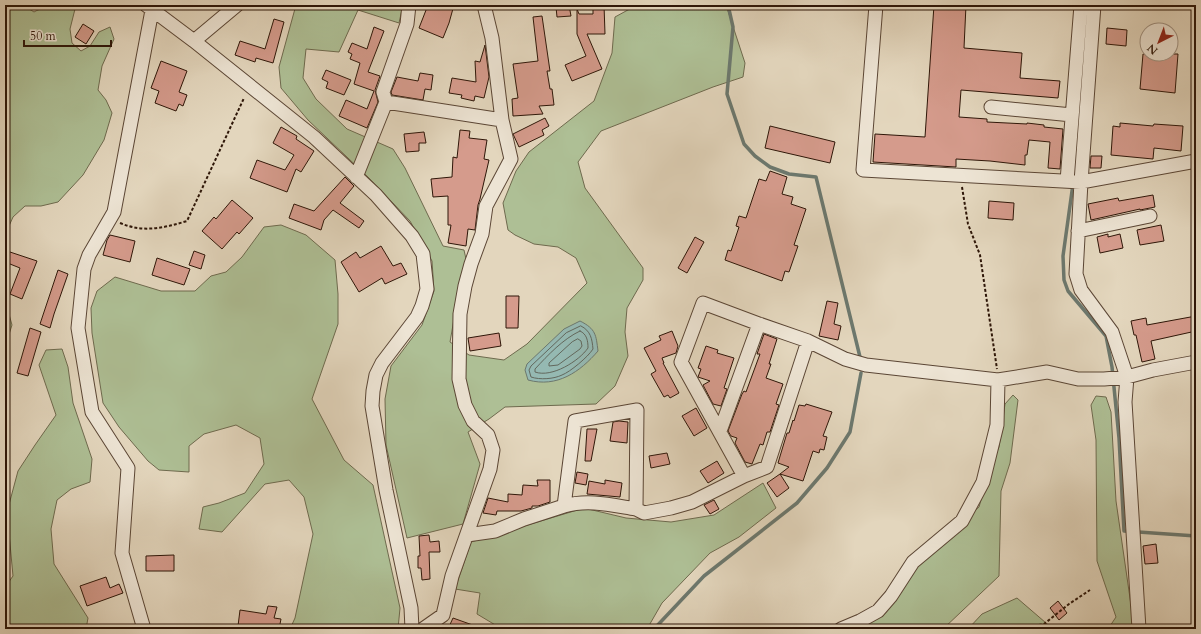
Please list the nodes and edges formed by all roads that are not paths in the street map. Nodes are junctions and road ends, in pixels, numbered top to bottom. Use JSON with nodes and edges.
{"nodes":[{"id":1,"x":237,"y":5,"type":"edge"},
{"id":2,"x":409,"y":5,"type":"edge"},
{"id":3,"x":484,"y":5,"type":"edge"},
{"id":4,"x":876,"y":5,"type":"edge"},
{"id":5,"x":1081,"y":5,"type":"edge"},
{"id":6,"x":1094,"y":5,"type":"edge"},
{"id":7,"x":151,"y":6,"type":"edge"},
{"id":8,"x":194,"y":41,"type":"junction"},
{"id":9,"x":386,"y":102,"type":"junction"},
{"id":10,"x":991,"y":107,"type":"dead end"},
{"id":11,"x":1072,"y":115,"type":"junction"},
{"id":12,"x":502,"y":120,"type":"junction"},
{"id":13,"x":1196,"y":161,"type":"edge"},
{"id":14,"x":356,"y":177,"type":"junction"},
{"id":15,"x":1074,"y":182,"type":"junction"},
{"id":16,"x":1150,"y":216,"type":"dead end"},
{"id":17,"x":1078,"y":231,"type":"junction"},
{"id":18,"x":759,"y":324,"type":"junction"},
{"id":19,"x":808,"y":341,"type":"junction"},
{"id":20,"x":1196,"y":362,"type":"edge"},
{"id":21,"x":1116,"y":378,"type":"junction"},
{"id":22,"x":998,"y":380,"type":"junction"},
{"id":23,"x":720,"y":431,"type":"junction"},
{"id":24,"x":744,"y":476,"type":"junction"},
{"id":25,"x":564,"y":506,"type":"junction"},
{"id":26,"x":636,"y":509,"type":"junction"},
{"id":27,"x":467,"y":535,"type":"junction"},
{"id":28,"x":144,"y":629,"type":"edge"},
{"id":29,"x":412,"y":629,"type":"edge"},
{"id":30,"x":423,"y":629,"type":"edge"},
{"id":31,"x":841,"y":629,"type":"edge"},
{"id":32,"x":1139,"y":629,"type":"edge"}],
"edges":[{"from":1,"to":8,"type":"street"},
{"from":2,"to":9,"type":"street"},
{"from":3,"to":12,"type":"street"},
{"from":4,"to":15,"type":"street"},
{"from":5,"to":11,"type":"street"},
{"from":6,"to":15,"type":"street"},
{"from":7,"to":8,"type":"street"},
{"from":7,"to":28,"type":"street"},
{"from":8,"to":14,"type":"street"},
{"from":9,"to":12,"type":"street"},
{"from":9,"to":14,"type":"street"},
{"from":10,"to":11,"type":"street"},
{"from":11,"to":15,"type":"street"},
{"from":12,"to":27,"type":"street"},
{"from":13,"to":15,"type":"street"},
{"from":14,"to":29,"type":"street"},
{"from":15,"to":17,"type":"street"},
{"from":16,"to":17,"type":"street"},
{"from":17,"to":21,"type":"street"},
{"from":18,"to":19,"type":"street"},
{"from":18,"to":23,"type":"street"},
{"from":18,"to":23,"type":"street"},
{"from":19,"to":22,"type":"street"},
{"from":19,"to":24,"type":"street"},
{"from":20,"to":21,"type":"street"},
{"from":21,"to":22,"type":"street"},
{"from":21,"to":32,"type":"street"},
{"from":22,"to":31,"type":"street"},
{"from":23,"to":24,"type":"street"},
{"from":24,"to":26,"type":"street"},
{"from":25,"to":26,"type":"street"},
{"from":25,"to":26,"type":"street"},
{"from":25,"to":27,"type":"street"},
{"from":27,"to":30,"type":"street"}]}
